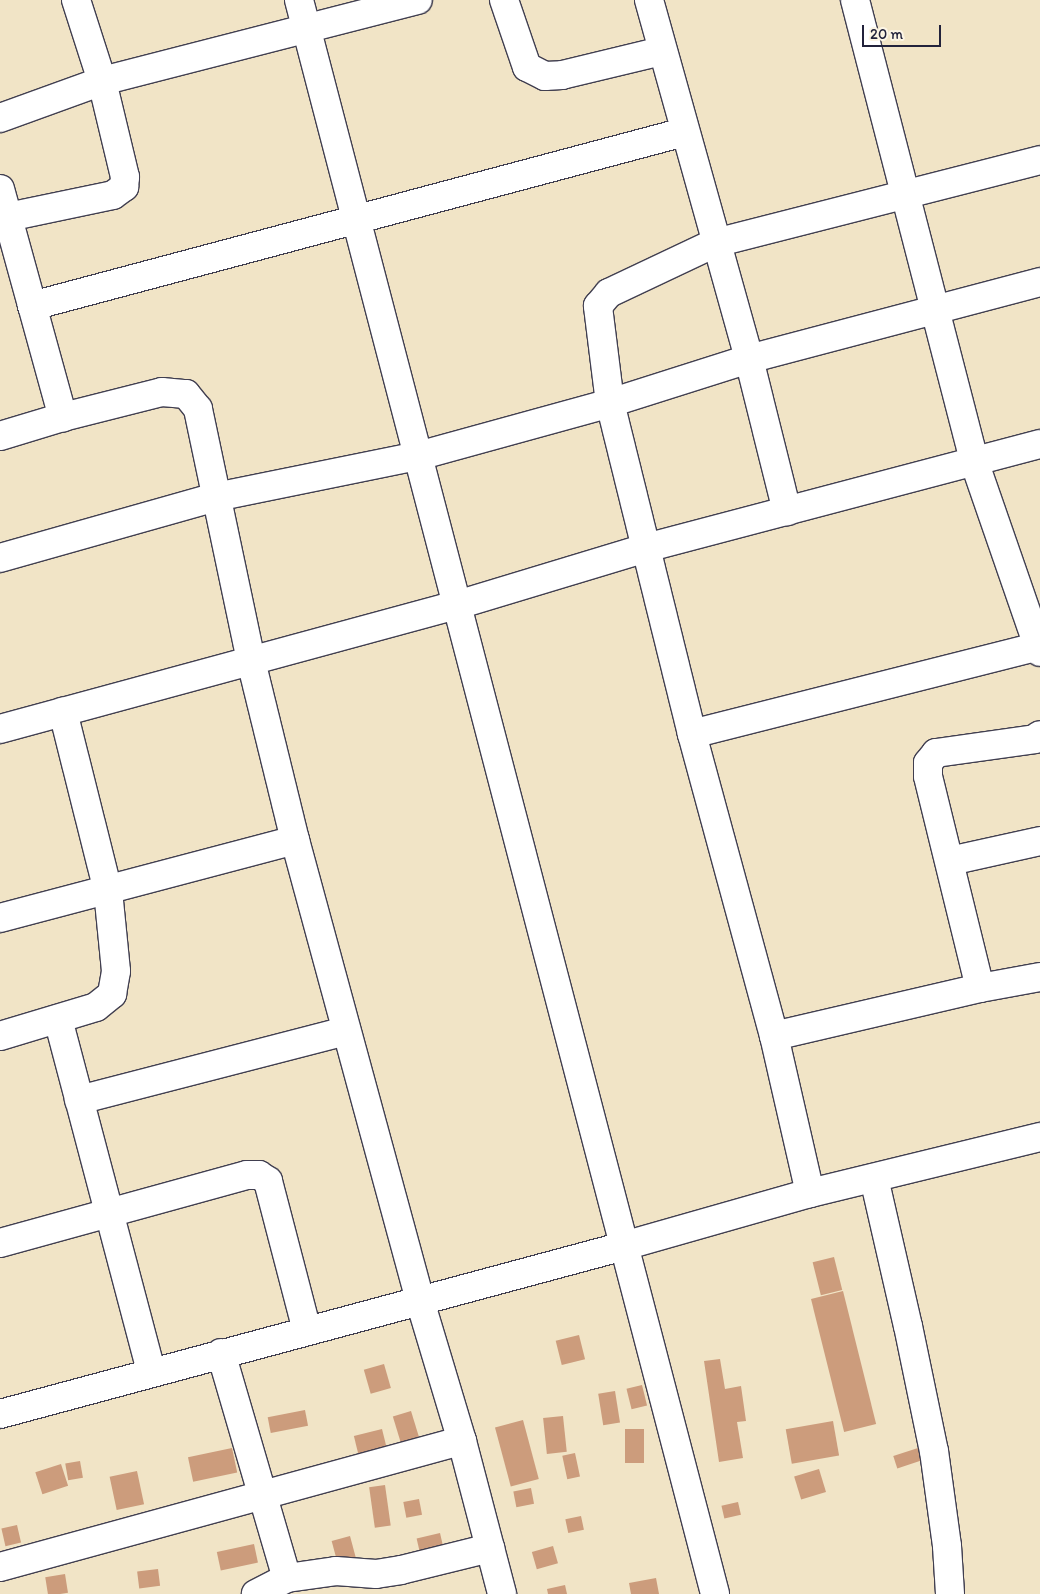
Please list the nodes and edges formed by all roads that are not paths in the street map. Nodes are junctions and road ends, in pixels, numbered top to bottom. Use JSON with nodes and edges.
{"nodes":[{"id":1,"x":76,"y":0,"type":"edge"},
{"id":2,"x":300,"y":0,"type":"edge"},
{"id":3,"x":418,"y":0,"type":"edge"},
{"id":4,"x":504,"y":0,"type":"edge"},
{"id":5,"x":648,"y":0,"type":"edge"},
{"id":6,"x":855,"y":0,"type":"edge"},
{"id":7,"x":307,"y":28,"type":"junction"},
{"id":8,"x":662,"y":51,"type":"junction"},
{"id":9,"x":102,"y":81,"type":"junction"},
{"id":10,"x":0,"y":118,"type":"edge"},
{"id":11,"x":684,"y":132,"type":"junction"},
{"id":12,"x":1040,"y":160,"type":"edge"},
{"id":13,"x":0,"y":189,"type":"edge"},
{"id":14,"x":905,"y":193,"type":"junction"},
{"id":15,"x":8,"y":217,"type":"junction"},
{"id":16,"x":356,"y":219,"type":"junction"},
{"id":17,"x":716,"y":243,"type":"junction"},
{"id":18,"x":1040,"y":282,"type":"edge"},
{"id":19,"x":32,"y":306,"type":"junction"},
{"id":20,"x":935,"y":309,"type":"junction"},
{"id":21,"x":749,"y":359,"type":"junction"},
{"id":22,"x":610,"y":403,"type":"junction"},
{"id":23,"x":63,"y":416,"type":"junction"},
{"id":24,"x":0,"y":436,"type":"edge"},
{"id":25,"x":1040,"y":444,"type":"edge"},
{"id":26,"x":418,"y":456,"type":"junction"},
{"id":27,"x":974,"y":460,"type":"junction"},
{"id":28,"x":216,"y":497,"type":"junction"},
{"id":29,"x":787,"y":511,"type":"junction"},
{"id":30,"x":646,"y":548,"type":"junction"},
{"id":31,"x":0,"y":558,"type":"edge"},
{"id":32,"x":457,"y":605,"type":"junction"},
{"id":33,"x":1040,"y":649,"type":"edge"},
{"id":34,"x":251,"y":662,"type":"junction"},
{"id":35,"x":62,"y":712,"type":"junction"},
{"id":36,"x":0,"y":729,"type":"edge"},
{"id":37,"x":692,"y":734,"type":"junction"},
{"id":38,"x":1040,"y":735,"type":"edge"},
{"id":39,"x":295,"y":840,"type":"junction"},
{"id":40,"x":1040,"y":841,"type":"edge"},
{"id":41,"x":950,"y":861,"type":"junction"},
{"id":42,"x":108,"y":891,"type":"junction"},
{"id":43,"x":0,"y":918,"type":"edge"},
{"id":44,"x":1040,"y":977,"type":"edge"},
{"id":45,"x":980,"y":988,"type":"junction"},
{"id":46,"x":58,"y":1019,"type":"junction"},
{"id":47,"x":346,"y":1031,"type":"junction"},
{"id":48,"x":0,"y":1036,"type":"edge"},
{"id":49,"x":774,"y":1036,"type":"junction"},
{"id":50,"x":79,"y":1100,"type":"junction"},
{"id":51,"x":1040,"y":1137,"type":"edge"},
{"id":52,"x":874,"y":1178,"type":"junction"},
{"id":53,"x":810,"y":1193,"type":"junction"},
{"id":54,"x":109,"y":1215,"type":"junction"},
{"id":55,"x":0,"y":1243,"type":"edge"},
{"id":56,"x":624,"y":1246,"type":"junction"},
{"id":57,"x":420,"y":1301,"type":"junction"},
{"id":58,"x":307,"y":1331,"type":"junction"},
{"id":59,"x":221,"y":1353,"type":"junction"},
{"id":60,"x":150,"y":1372,"type":"junction"},
{"id":61,"x":0,"y":1414,"type":"edge"},
{"id":62,"x":462,"y":1441,"type":"junction"},
{"id":63,"x":263,"y":1494,"type":"junction"},
{"id":64,"x":490,"y":1548,"type":"junction"},
{"id":65,"x":0,"y":1567,"type":"edge"},
{"id":66,"x":287,"y":1578,"type":"junction"},
{"id":67,"x":378,"y":1584,"type":"edge"},
{"id":68,"x":256,"y":1594,"type":"edge"},
{"id":69,"x":502,"y":1594,"type":"edge"},
{"id":70,"x":715,"y":1594,"type":"edge"},
{"id":71,"x":950,"y":1594,"type":"edge"}],
"edges":[{"from":1,"to":9,"type":"street"},
{"from":2,"to":7,"type":"street"},
{"from":3,"to":7,"type":"street"},
{"from":4,"to":8,"type":"street"},
{"from":5,"to":8,"type":"street"},
{"from":6,"to":14,"type":"street"},
{"from":7,"to":9,"type":"street"},
{"from":7,"to":16,"type":"street"},
{"from":8,"to":11,"type":"street"},
{"from":9,"to":10,"type":"street"},
{"from":9,"to":15,"type":"street"},
{"from":11,"to":16,"type":"street"},
{"from":11,"to":17,"type":"street"},
{"from":12,"to":14,"type":"street"},
{"from":13,"to":15,"type":"street"},
{"from":14,"to":17,"type":"street"},
{"from":14,"to":20,"type":"street"},
{"from":15,"to":19,"type":"street"},
{"from":16,"to":19,"type":"street"},
{"from":16,"to":26,"type":"street"},
{"from":17,"to":21,"type":"street"},
{"from":17,"to":22,"type":"street"},
{"from":18,"to":20,"type":"street"},
{"from":19,"to":23,"type":"street"},
{"from":20,"to":21,"type":"street"},
{"from":20,"to":27,"type":"street"},
{"from":21,"to":22,"type":"street"},
{"from":21,"to":29,"type":"street"},
{"from":22,"to":26,"type":"street"},
{"from":22,"to":30,"type":"street"},
{"from":23,"to":24,"type":"street"},
{"from":23,"to":28,"type":"street"},
{"from":25,"to":27,"type":"street"},
{"from":26,"to":28,"type":"street"},
{"from":26,"to":32,"type":"street"},
{"from":27,"to":29,"type":"street"},
{"from":27,"to":33,"type":"street"},
{"from":28,"to":31,"type":"street"},
{"from":28,"to":34,"type":"street"},
{"from":29,"to":30,"type":"street"},
{"from":30,"to":32,"type":"street"},
{"from":30,"to":37,"type":"street"},
{"from":32,"to":34,"type":"street"},
{"from":32,"to":56,"type":"street"},
{"from":33,"to":37,"type":"street"},
{"from":34,"to":35,"type":"street"},
{"from":34,"to":39,"type":"street"},
{"from":35,"to":36,"type":"street"},
{"from":35,"to":42,"type":"street"},
{"from":37,"to":49,"type":"street"},
{"from":38,"to":41,"type":"street"},
{"from":39,"to":42,"type":"street"},
{"from":39,"to":47,"type":"street"},
{"from":40,"to":41,"type":"street"},
{"from":41,"to":45,"type":"street"},
{"from":42,"to":43,"type":"street"},
{"from":42,"to":46,"type":"street"},
{"from":44,"to":45,"type":"street"},
{"from":45,"to":49,"type":"street"},
{"from":46,"to":48,"type":"street"},
{"from":46,"to":50,"type":"street"},
{"from":47,"to":50,"type":"street"},
{"from":47,"to":57,"type":"street"},
{"from":49,"to":53,"type":"street"},
{"from":50,"to":54,"type":"street"},
{"from":51,"to":52,"type":"street"},
{"from":52,"to":53,"type":"street"},
{"from":52,"to":71,"type":"street"},
{"from":53,"to":56,"type":"street"},
{"from":54,"to":55,"type":"street"},
{"from":54,"to":58,"type":"street"},
{"from":54,"to":60,"type":"street"},
{"from":56,"to":57,"type":"street"},
{"from":56,"to":70,"type":"street"},
{"from":57,"to":58,"type":"street"},
{"from":57,"to":62,"type":"street"},
{"from":58,"to":59,"type":"street"},
{"from":59,"to":60,"type":"street"},
{"from":59,"to":63,"type":"street"},
{"from":60,"to":61,"type":"street"},
{"from":62,"to":63,"type":"street"},
{"from":62,"to":64,"type":"street"},
{"from":63,"to":65,"type":"street"},
{"from":63,"to":66,"type":"street"},
{"from":64,"to":67,"type":"street"},
{"from":64,"to":69,"type":"street"},
{"from":66,"to":67,"type":"street"},
{"from":66,"to":68,"type":"street"}]}
